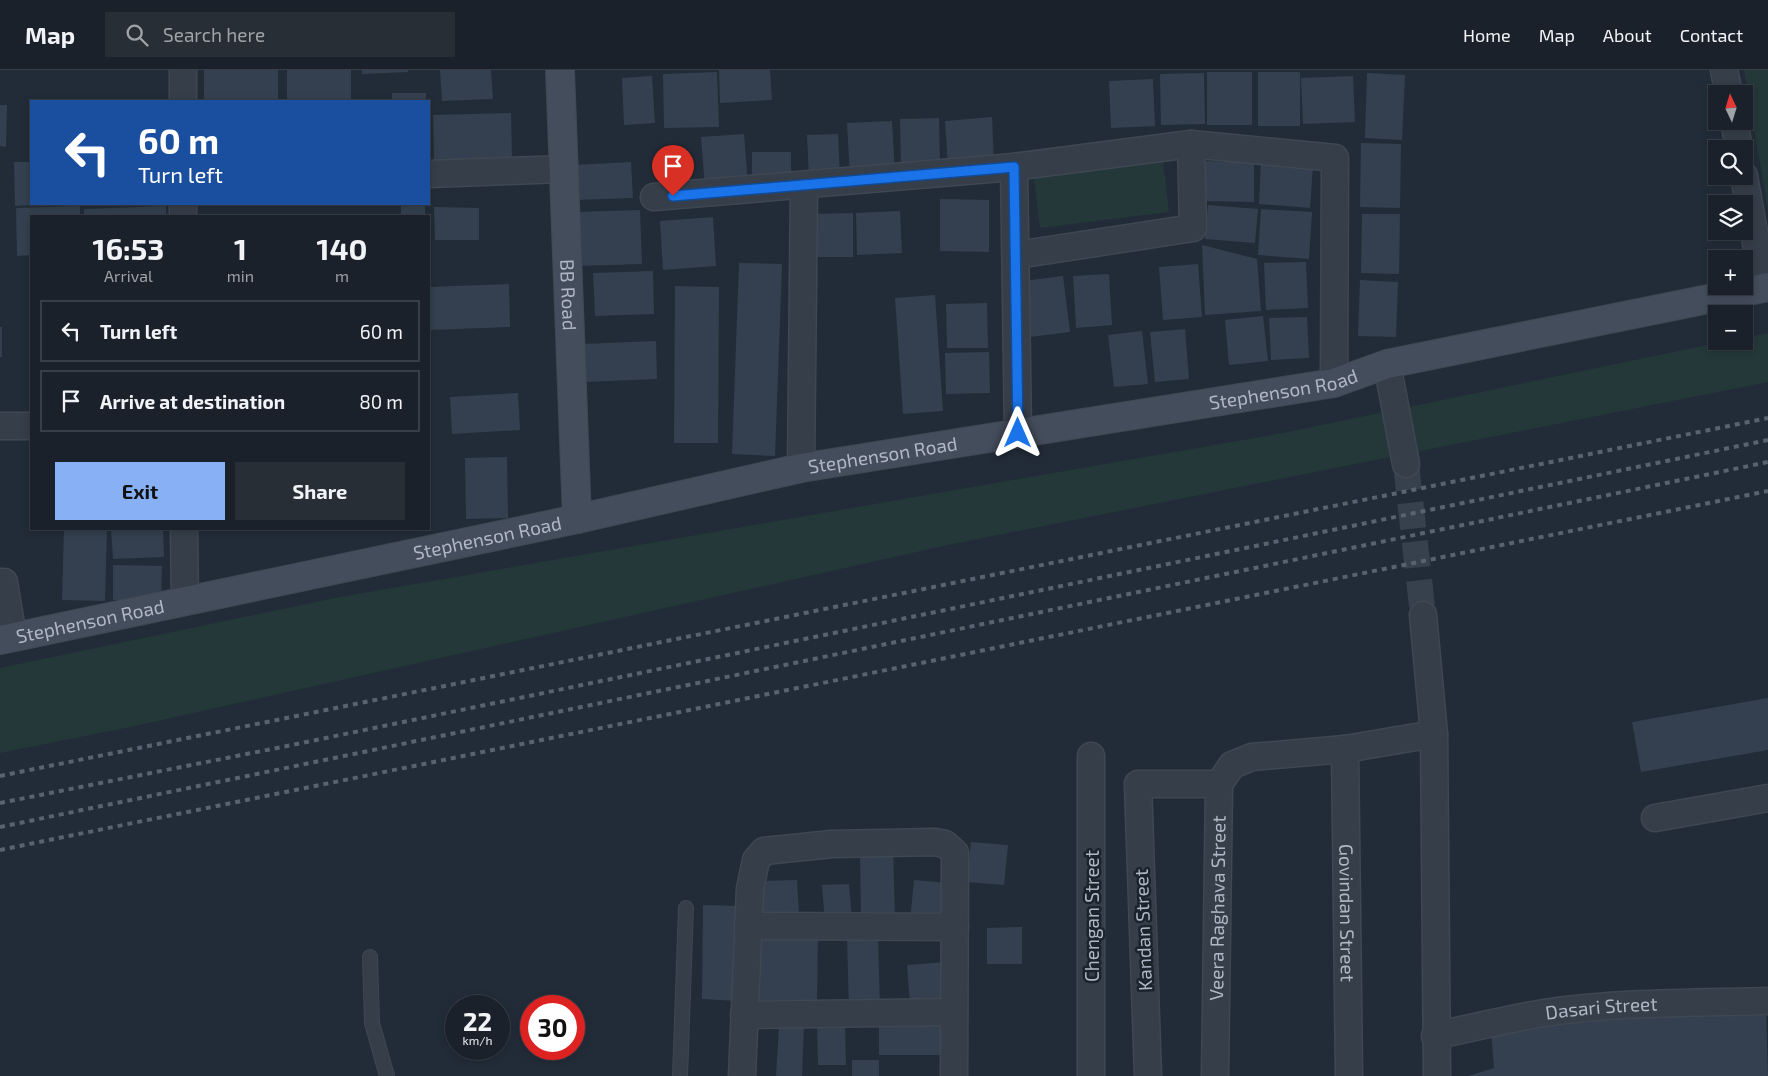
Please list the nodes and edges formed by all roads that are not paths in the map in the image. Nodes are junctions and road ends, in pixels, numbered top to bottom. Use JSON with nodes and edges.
{"nodes":[{"id":1,"x":183,"y":70,"type":"edge"},
{"id":2,"x":560,"y":70,"type":"edge"},
{"id":3,"x":1724,"y":70,"type":"edge"},
{"id":4,"x":1727,"y":85,"type":"edge"},
{"id":5,"x":183,"y":100,"type":"edge"},
{"id":6,"x":1192,"y":144,"type":"junction"},
{"id":7,"x":1014,"y":167,"type":"junction"},
{"id":8,"x":564,"y":169,"type":"junction"},
{"id":9,"x":430,"y":174,"type":"edge"},
{"id":10,"x":1746,"y":185,"type":"edge"},
{"id":11,"x":804,"y":186,"type":"junction"},
{"id":12,"x":654,"y":197,"type":"dead end"},
{"id":13,"x":1017,"y":255,"type":"junction"},
{"id":14,"x":1766,"y":288,"type":"edge"},
{"id":15,"x":1387,"y":364,"type":"junction"},
{"id":16,"x":1334,"y":383,"type":"junction"},
{"id":17,"x":0,"y":426,"type":"edge"},
{"id":18,"x":30,"y":426,"type":"edge"},
{"id":19,"x":1018,"y":433,"type":"junction"},
{"id":20,"x":1406,"y":464,"type":"tunnel mouth"},
{"id":21,"x":801,"y":468,"type":"junction"},
{"id":22,"x":577,"y":519,"type":"junction"},
{"id":23,"x":184,"y":530,"type":"edge"},
{"id":24,"x":0,"y":582,"type":"edge"},
{"id":25,"x":185,"y":601,"type":"junction"},
{"id":26,"x":1423,"y":614,"type":"tunnel mouth"},
{"id":27,"x":6,"y":639,"type":"edge"},
{"id":28,"x":1434,"y":734,"type":"junction"},
{"id":29,"x":1345,"y":749,"type":"junction"},
{"id":30,"x":1091,"y":756,"type":"dead end"},
{"id":31,"x":1220,"y":784,"type":"junction"},
{"id":32,"x":1768,"y":798,"type":"edge"},
{"id":33,"x":1656,"y":818,"type":"dead end"},
{"id":34,"x":686,"y":908,"type":"dead end"},
{"id":35,"x":748,"y":926,"type":"junction"},
{"id":36,"x":955,"y":927,"type":"junction"},
{"id":37,"x":370,"y":957,"type":"dead end"},
{"id":38,"x":1768,"y":1001,"type":"edge"},
{"id":39,"x":954,"y":1012,"type":"junction"},
{"id":40,"x":744,"y":1014,"type":"junction"},
{"id":41,"x":1436,"y":1036,"type":"junction"},
{"id":42,"x":387,"y":1076,"type":"edge"},
{"id":43,"x":680,"y":1076,"type":"edge"},
{"id":44,"x":742,"y":1076,"type":"edge"},
{"id":45,"x":954,"y":1076,"type":"edge"},
{"id":46,"x":1091,"y":1076,"type":"edge"},
{"id":47,"x":1148,"y":1076,"type":"edge"},
{"id":48,"x":1215,"y":1076,"type":"edge"},
{"id":49,"x":1349,"y":1076,"type":"edge"},
{"id":50,"x":1437,"y":1076,"type":"edge"}],
"edges":[{"from":1,"to":5,"type":"street"},
{"from":2,"to":8,"type":"main road","name":"BB Road"},
{"from":3,"to":4,"type":"street"},
{"from":6,"to":7,"type":"street"},
{"from":6,"to":13,"type":"street"},
{"from":6,"to":16,"type":"street"},
{"from":7,"to":11,"type":"street"},
{"from":7,"to":13,"type":"street"},
{"from":8,"to":9,"type":"street"},
{"from":8,"to":22,"type":"main road","name":"BB Road"},
{"from":10,"to":14,"type":"street"},
{"from":11,"to":12,"type":"street"},
{"from":11,"to":21,"type":"street"},
{"from":13,"to":19,"type":"street"},
{"from":14,"to":15,"type":"main road","name":"Stephenson Road"},
{"from":15,"to":16,"type":"main road","name":"Stephenson Road"},
{"from":15,"to":20,"type":"street"},
{"from":16,"to":19,"type":"main road","name":"Stephenson Road"},
{"from":17,"to":18,"type":"street"},
{"from":19,"to":21,"type":"main road","name":"Stephenson Road"},
{"from":21,"to":22,"type":"main road","name":"Stephenson Road"},
{"from":22,"to":25,"type":"main road","name":"Stephenson Road"},
{"from":23,"to":25,"type":"street"},
{"from":24,"to":27,"type":"street"},
{"from":25,"to":27,"type":"main road","name":"Stephenson Road"},
{"from":26,"to":28,"type":"street"},
{"from":28,"to":29,"type":"street"},
{"from":28,"to":41,"type":"street"},
{"from":29,"to":31,"type":"street"},
{"from":29,"to":49,"type":"street","name":"Govindan Street"},
{"from":30,"to":46,"type":"street","name":"Chengan Street"},
{"from":31,"to":47,"type":"street","name":"Kandan Street"},
{"from":31,"to":48,"type":"street","name":"Veera Raghava Street"},
{"from":32,"to":33,"type":"street"},
{"from":34,"to":43,"type":"lane"},
{"from":35,"to":36,"type":"street"},
{"from":35,"to":36,"type":"street"},
{"from":35,"to":40,"type":"street"},
{"from":36,"to":39,"type":"street"},
{"from":37,"to":42,"type":"lane"},
{"from":38,"to":41,"type":"street","name":"Dasari Street"},
{"from":39,"to":40,"type":"street"},
{"from":39,"to":45,"type":"street"},
{"from":40,"to":44,"type":"street"},
{"from":41,"to":50,"type":"street"}]}
